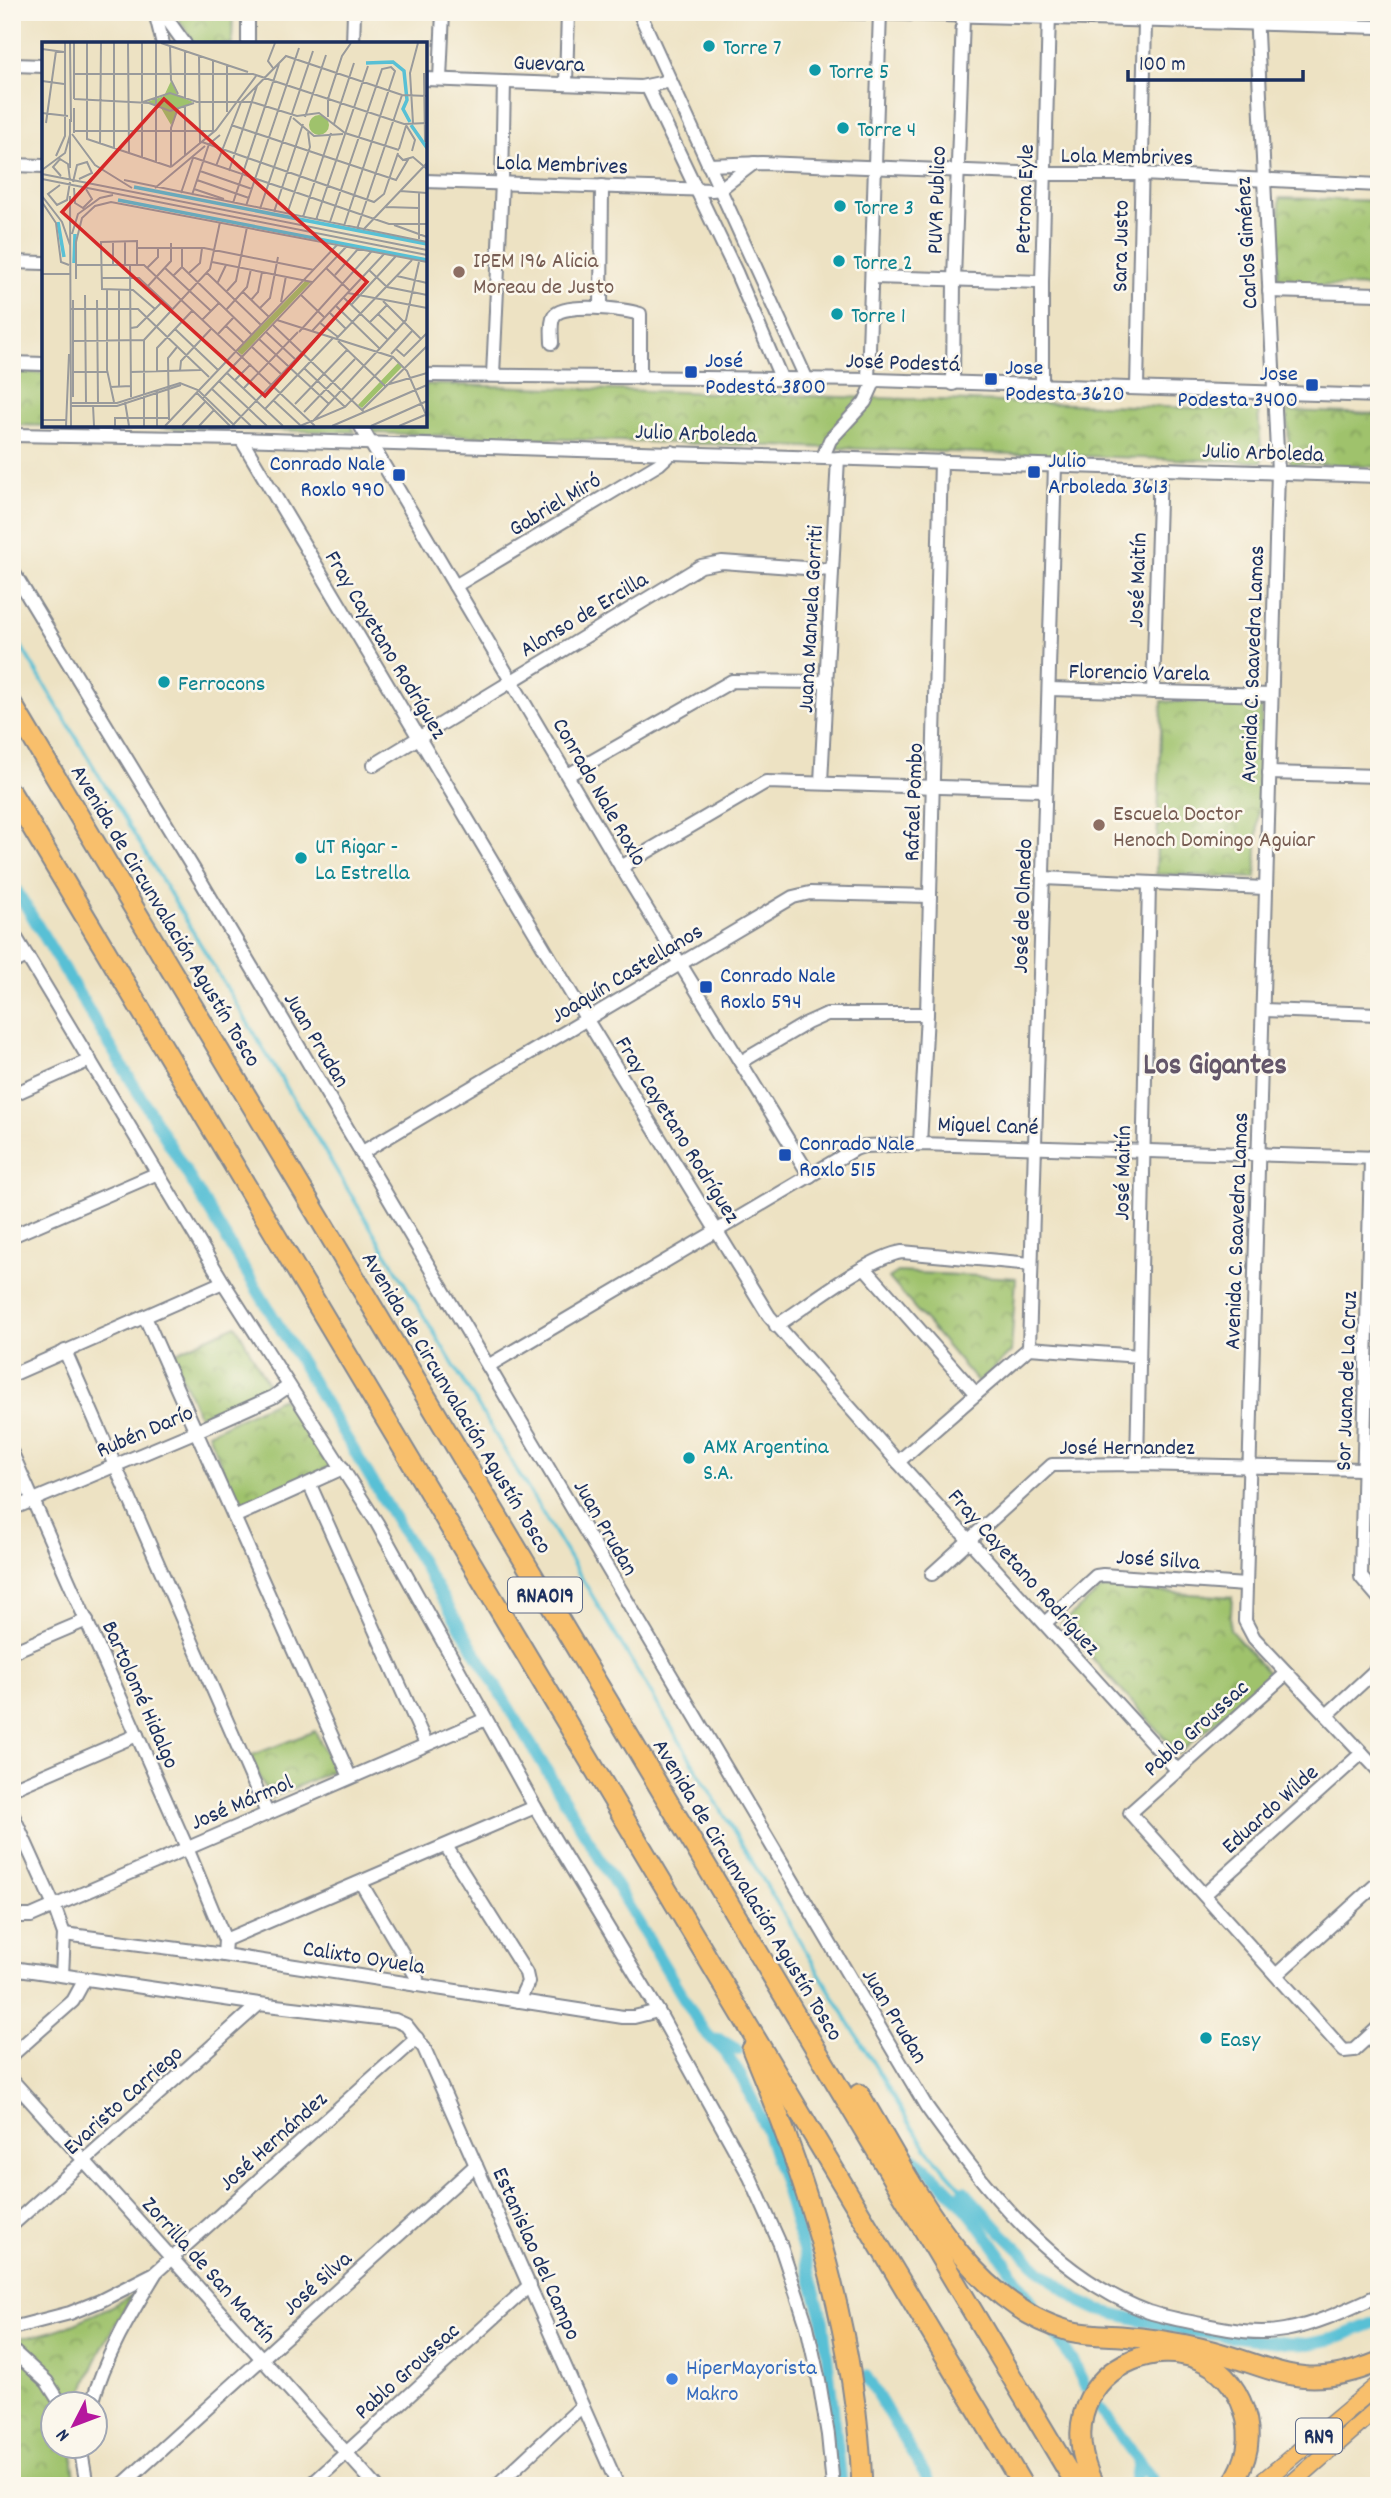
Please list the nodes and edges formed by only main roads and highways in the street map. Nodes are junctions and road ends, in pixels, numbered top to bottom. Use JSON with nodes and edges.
{"nodes":[{"id":1,"x":12,"y":704,"type":"edge"},
{"id":2,"x":12,"y":794,"type":"edge"},
{"id":3,"x":726,"y":1987,"type":"junction"},
{"id":4,"x":802,"y":2026,"type":"junction"},
{"id":5,"x":1379,"y":2362,"type":"edge"},
{"id":6,"x":1379,"y":2384,"type":"edge"},
{"id":7,"x":1379,"y":2407,"type":"edge"},
{"id":8,"x":862,"y":2486,"type":"edge"},
{"id":9,"x":1023,"y":2486,"type":"edge"},
{"id":10,"x":1077,"y":2486,"type":"edge"},
{"id":11,"x":1094,"y":2486,"type":"edge"},
{"id":12,"x":1231,"y":2486,"type":"edge"},
{"id":13,"x":1257,"y":2486,"type":"edge"},
{"id":14,"x":1289,"y":2486,"type":"edge"}],
"edges":[{"from":1,"to":4,"type":"highway","name":"Avenida de Circunvalación Agustín Tosco","number":"RNA019"},
{"from":2,"to":3,"type":"highway","number":"RNA019"},
{"from":3,"to":8,"type":"highway"},
{"from":3,"to":9,"type":"highway","number":"RNA019"},
{"from":4,"to":5,"type":"highway"},
{"from":4,"to":10,"type":"highway","name":"Avenida de Circunvalación Agustín Tosco","number":"RNA019"},
{"from":6,"to":13,"type":"main road","number":"RN9"},
{"from":7,"to":14,"type":"main road","number":"RN9"},
{"from":11,"to":12,"type":"highway"}]}
